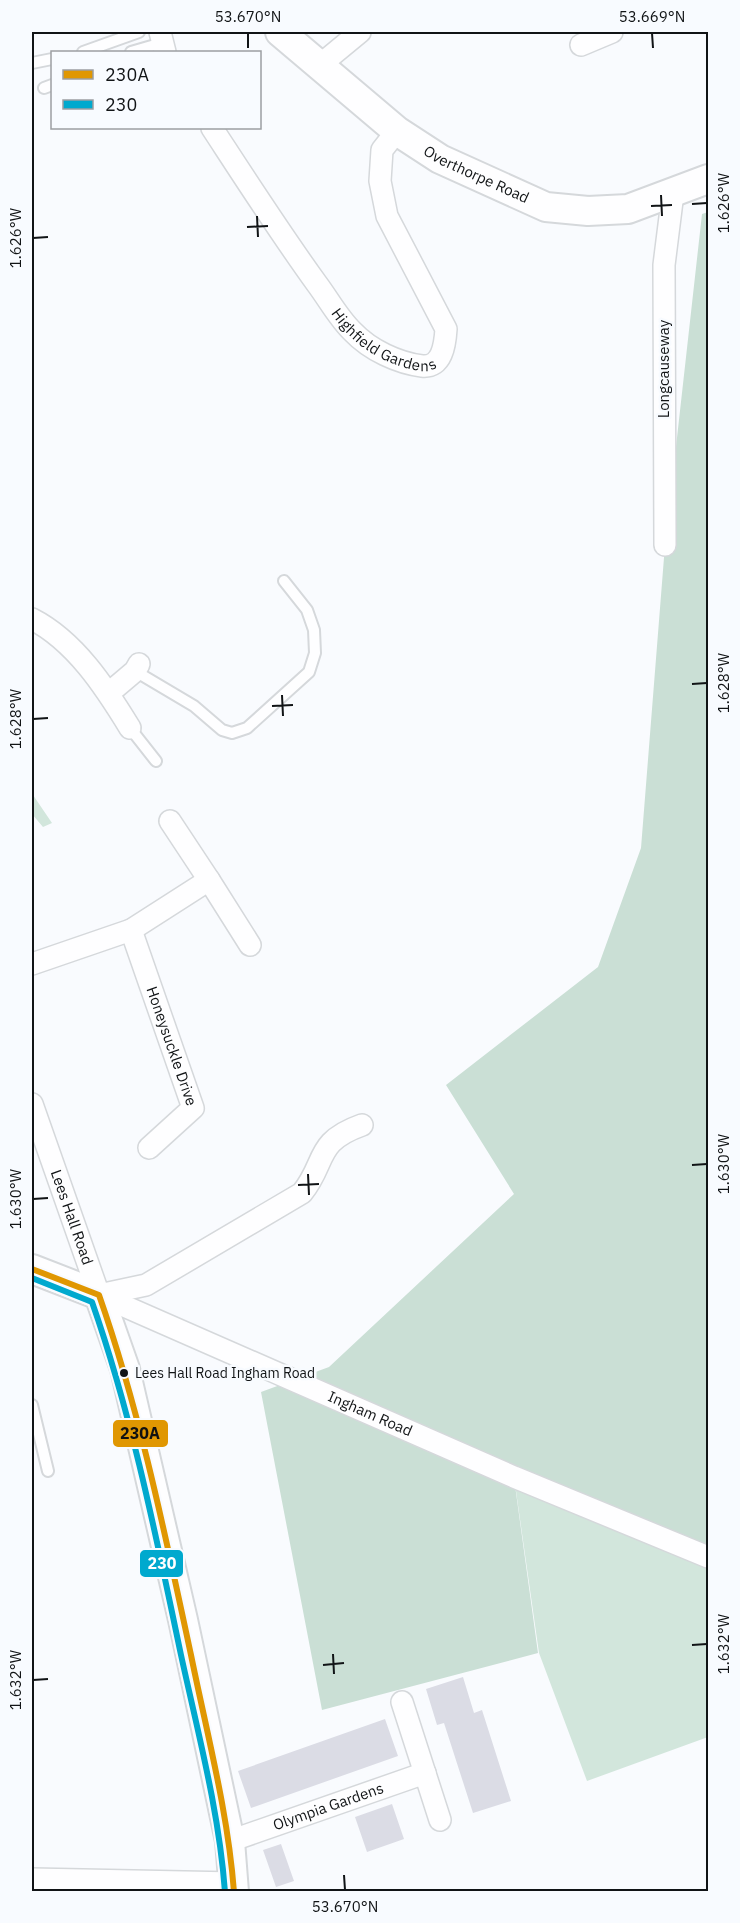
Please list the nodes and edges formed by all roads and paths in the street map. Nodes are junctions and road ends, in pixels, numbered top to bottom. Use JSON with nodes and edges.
{"nodes":[{"id":1,"x":139,"y":32,"type":"edge"},
{"id":2,"x":280,"y":32,"type":"edge"},
{"id":3,"x":360,"y":32,"type":"edge"},
{"id":4,"x":612,"y":32,"type":"edge"},
{"id":5,"x":162,"y":42,"type":"edge"},
{"id":6,"x":581,"y":45,"type":"dead end"},
{"id":7,"x":86,"y":51,"type":"edge"},
{"id":8,"x":134,"y":51,"type":"edge"},
{"id":9,"x":51,"y":59,"type":"edge"},
{"id":10,"x":32,"y":63,"type":"edge"},
{"id":11,"x":320,"y":65,"type":"junction"},
{"id":12,"x":213,"y":129,"type":"edge"},
{"id":13,"x":397,"y":131,"type":"junction"},
{"id":14,"x":708,"y":179,"type":"edge"},
{"id":15,"x":673,"y":193,"type":"junction"},
{"id":16,"x":665,"y":545,"type":"dead end"},
{"id":17,"x":284,"y":581,"type":"dead end"},
{"id":18,"x":32,"y":619,"type":"edge"},
{"id":19,"x":137,"y":667,"type":"joint"},
{"id":20,"x":109,"y":693,"type":"junction"},
{"id":21,"x":130,"y":728,"type":"joint"},
{"id":22,"x":156,"y":761,"type":"dead end"},
{"id":23,"x":170,"y":821,"type":"dead end"},
{"id":24,"x":209,"y":880,"type":"junction"},
{"id":25,"x":131,"y":930,"type":"junction"},
{"id":26,"x":250,"y":945,"type":"dead end"},
{"id":27,"x":32,"y":964,"type":"edge"},
{"id":28,"x":32,"y":1104,"type":"edge"},
{"id":29,"x":362,"y":1125,"type":"dead end"},
{"id":30,"x":149,"y":1148,"type":"dead end"},
{"id":31,"x":32,"y":1269,"type":"edge"},
{"id":32,"x":99,"y":1295,"type":"junction"},
{"id":33,"x":32,"y":1406,"type":"edge"},
{"id":34,"x":48,"y":1471,"type":"dead end"},
{"id":35,"x":708,"y":1557,"type":"edge"},
{"id":36,"x":402,"y":1702,"type":"dead end"},
{"id":37,"x":425,"y":1773,"type":"junction"},
{"id":38,"x":440,"y":1820,"type":"dead end"},
{"id":39,"x":230,"y":1841,"type":"junction"},
{"id":40,"x":32,"y":1879,"type":"edge"},
{"id":41,"x":234,"y":1887,"type":"edge"}],
"edges":[{"from":1,"to":7,"type":"lane"},
{"from":2,"to":11,"type":"street","name":"Overthorpe Road"},
{"from":3,"to":11,"type":"street"},
{"from":4,"to":6,"type":"street"},
{"from":5,"to":8,"type":"lane"},
{"from":9,"to":10,"type":"lane"},
{"from":11,"to":13,"type":"street","name":"Overthorpe Road"},
{"from":12,"to":13,"type":"street","name":"Highfield Gardens"},
{"from":13,"to":15,"type":"street","name":"Overthorpe Road"},
{"from":14,"to":15,"type":"street","name":"Overthorpe Road"},
{"from":15,"to":16,"type":"street","name":"Longcauseway"},
{"from":17,"to":19,"type":"lane"},
{"from":18,"to":20,"type":"street"},
{"from":19,"to":20,"type":"street"},
{"from":20,"to":21,"type":"street"},
{"from":21,"to":22,"type":"lane"},
{"from":23,"to":24,"type":"street"},
{"from":24,"to":25,"type":"street"},
{"from":24,"to":26,"type":"street"},
{"from":25,"to":27,"type":"street"},
{"from":25,"to":30,"type":"street","name":"Honeysuckle Drive"},
{"from":28,"to":32,"type":"street","name":"Lees Hall Road"},
{"from":29,"to":32,"type":"street"},
{"from":31,"to":32,"type":"street","name":"Ingham Road"},
{"from":32,"to":35,"type":"street","name":"Ingham Road"},
{"from":32,"to":39,"type":"street","name":"Lees Hall Road"},
{"from":33,"to":34,"type":"lane"},
{"from":36,"to":37,"type":"street"},
{"from":37,"to":38,"type":"street"},
{"from":37,"to":39,"type":"street","name":"Olympia Gardens"},
{"from":39,"to":41,"type":"street","name":"Lees Hall Road"},
{"from":40,"to":41,"type":"street"}]}
